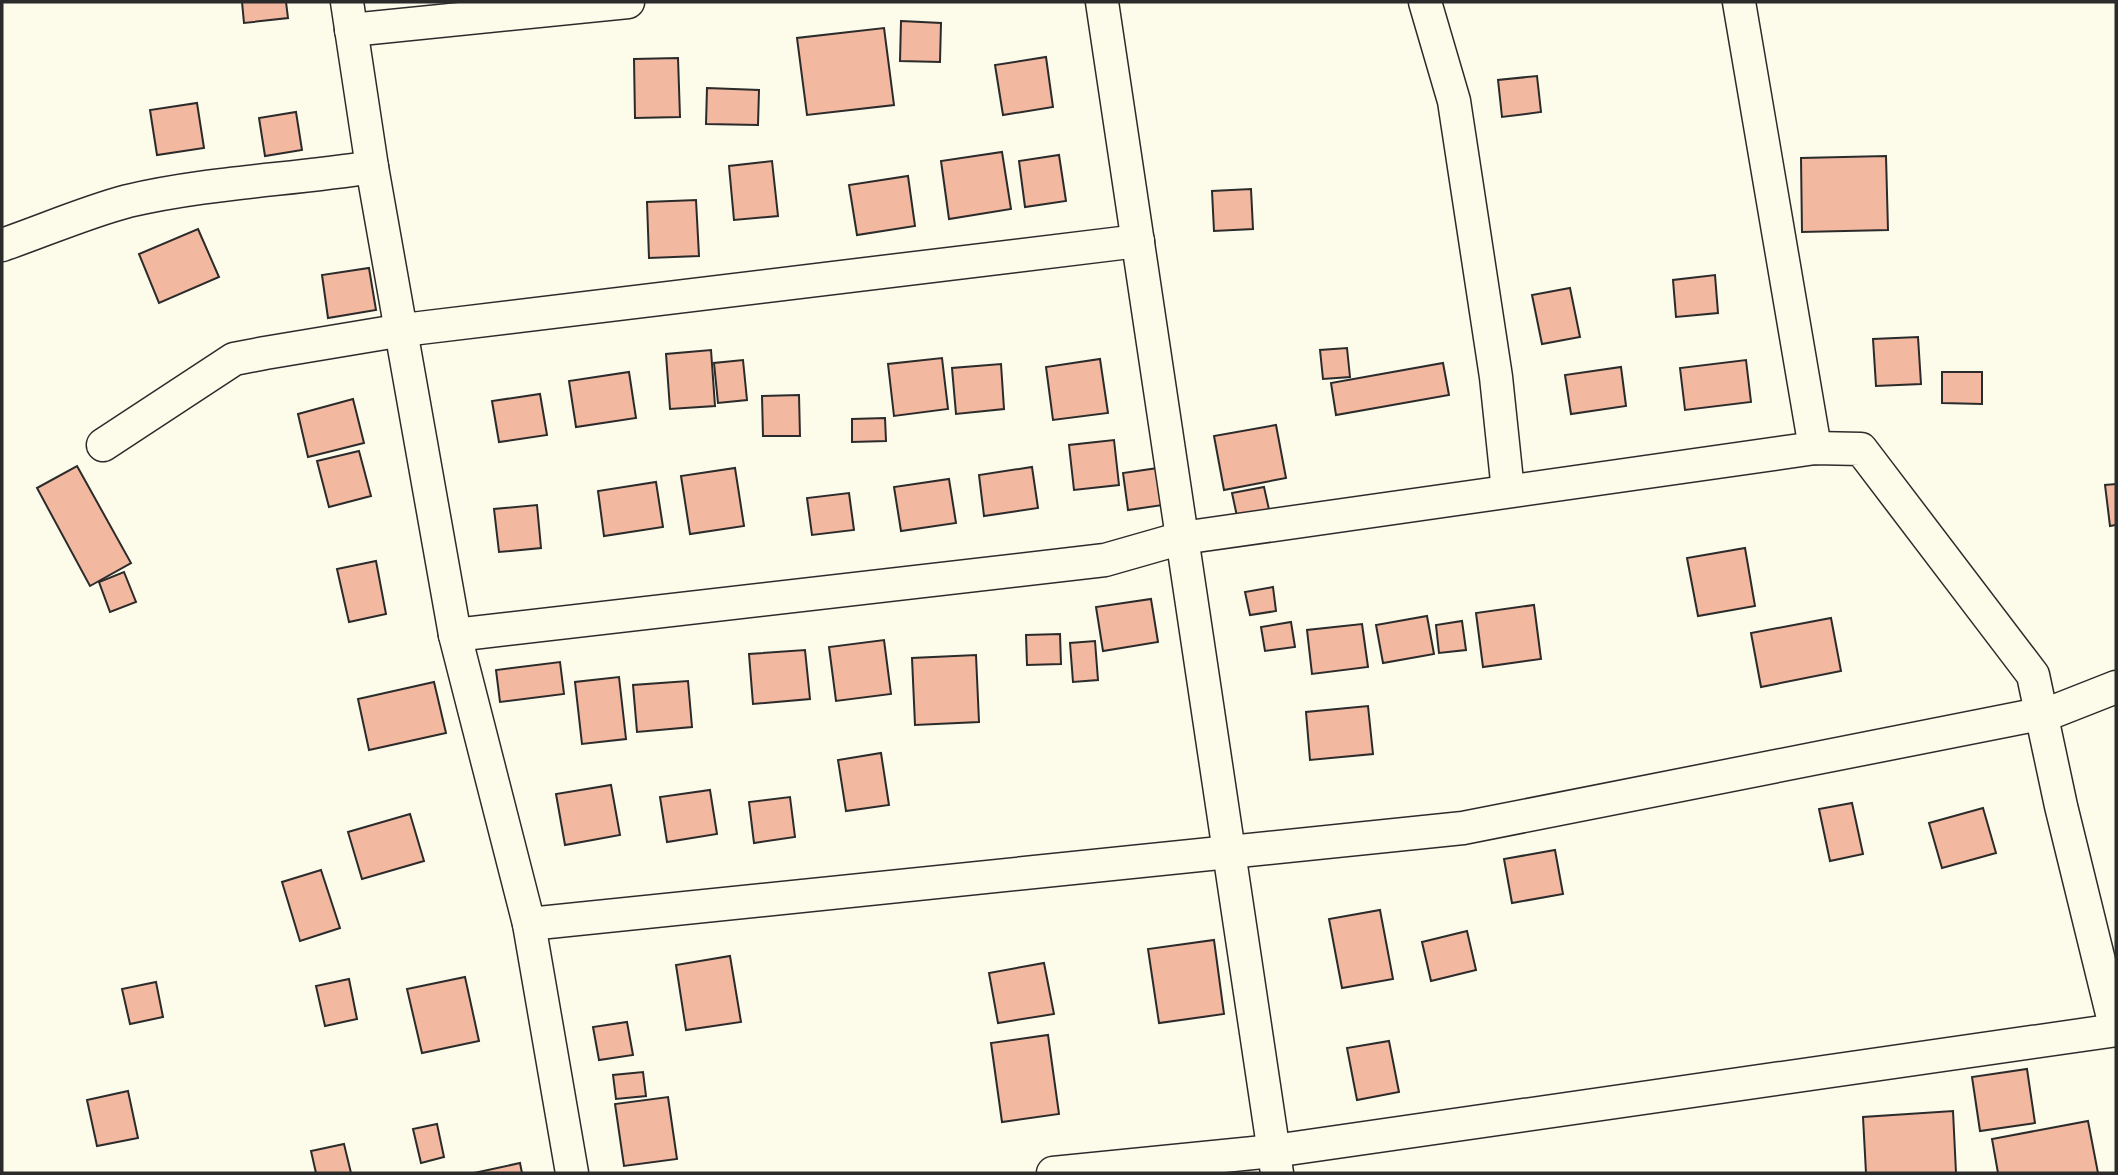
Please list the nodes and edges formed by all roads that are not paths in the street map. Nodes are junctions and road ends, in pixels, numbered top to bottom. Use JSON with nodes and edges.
{"nodes":[{"id":1,"x":628,"y":2,"type":"edge"},
{"id":2,"x":1102,"y":2,"type":"edge"},
{"id":3,"x":1425,"y":2,"type":"edge"},
{"id":4,"x":1739,"y":2,"type":"edge"},
{"id":5,"x":349,"y":16,"type":"edge"},
{"id":6,"x":372,"y":167,"type":"junction"},
{"id":7,"x":1138,"y":242,"type":"junction"},
{"id":8,"x":2,"y":246,"type":"edge"},
{"id":9,"x":403,"y":330,"type":"junction"},
{"id":10,"x":103,"y":445,"type":"dead end"},
{"id":11,"x":1815,"y":448,"type":"junction"},
{"id":12,"x":1508,"y":491,"type":"junction"},
{"id":13,"x":1182,"y":538,"type":"junction"},
{"id":14,"x":454,"y":635,"type":"junction"},
{"id":15,"x":2116,"y":687,"type":"edge"},
{"id":16,"x":2040,"y":713,"type":"junction"},
{"id":17,"x":1229,"y":850,"type":"junction"},
{"id":18,"x":529,"y":924,"type":"junction"},
{"id":19,"x":2116,"y":1030,"type":"edge"},
{"id":20,"x":1275,"y":1162,"type":"edge"},
{"id":21,"x":572,"y":1173,"type":"edge"},
{"id":22,"x":1053,"y":1173,"type":"edge"}],
"edges":[{"from":1,"to":5,"type":"street"},
{"from":2,"to":7,"type":"street"},
{"from":3,"to":12,"type":"street"},
{"from":4,"to":11,"type":"street"},
{"from":5,"to":6,"type":"street"},
{"from":6,"to":8,"type":"street"},
{"from":6,"to":9,"type":"street"},
{"from":7,"to":9,"type":"street"},
{"from":7,"to":13,"type":"street"},
{"from":9,"to":10,"type":"street"},
{"from":9,"to":14,"type":"street"},
{"from":11,"to":12,"type":"street"},
{"from":11,"to":16,"type":"street"},
{"from":12,"to":13,"type":"street"},
{"from":13,"to":14,"type":"street"},
{"from":13,"to":17,"type":"street"},
{"from":14,"to":18,"type":"street"},
{"from":15,"to":16,"type":"street"},
{"from":16,"to":17,"type":"street"},
{"from":16,"to":19,"type":"street"},
{"from":17,"to":18,"type":"street"},
{"from":17,"to":20,"type":"street"},
{"from":18,"to":21,"type":"street"},
{"from":19,"to":20,"type":"street"},
{"from":20,"to":22,"type":"street"}]}
